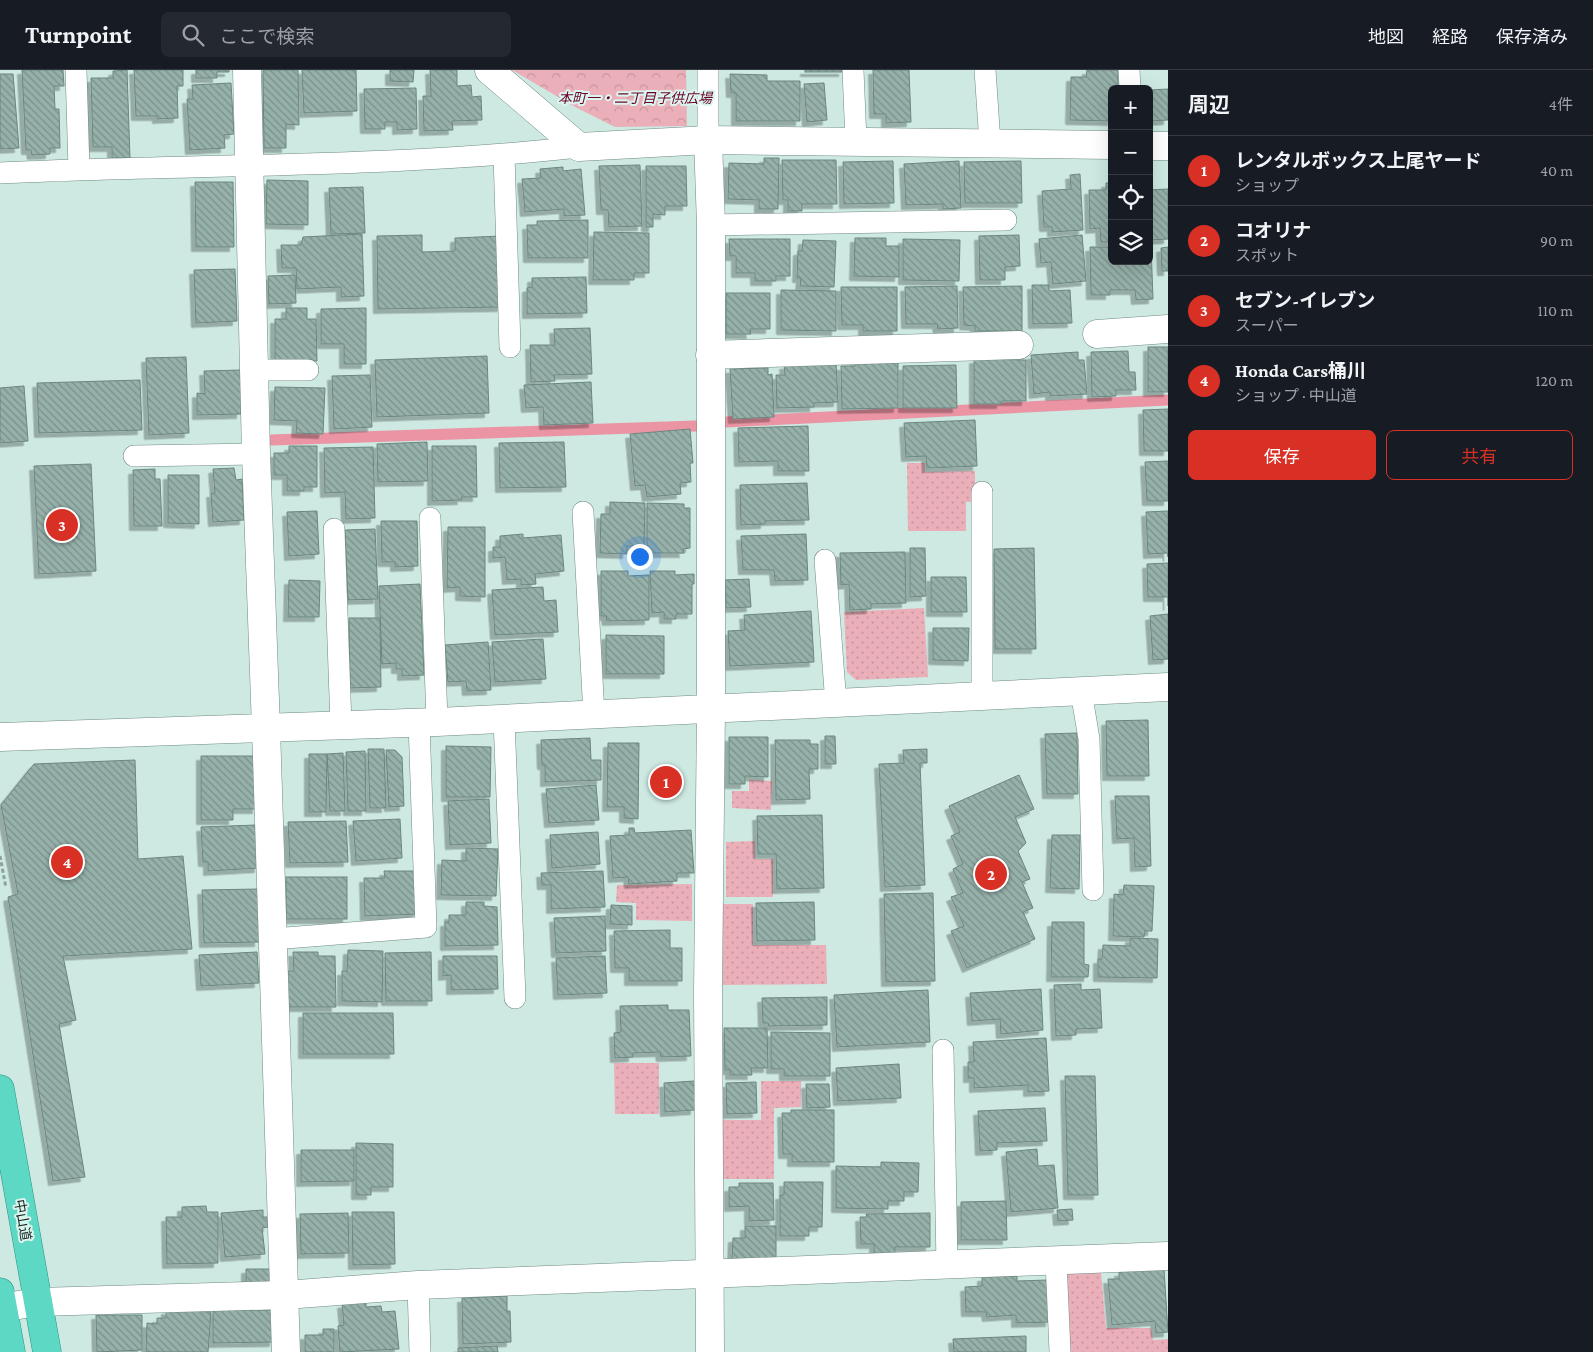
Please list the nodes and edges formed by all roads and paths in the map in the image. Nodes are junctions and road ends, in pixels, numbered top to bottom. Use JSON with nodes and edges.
{"nodes":[{"id":1,"x":76,"y":70,"type":"edge"},
{"id":2,"x":247,"y":70,"type":"edge"},
{"id":3,"x":489,"y":70,"type":"edge"},
{"id":4,"x":708,"y":70,"type":"edge"},
{"id":5,"x":853,"y":70,"type":"edge"},
{"id":6,"x":985,"y":70,"type":"edge"},
{"id":7,"x":1129,"y":70,"type":"edge"},
{"id":8,"x":1130,"y":85,"type":"edge"},
{"id":9,"x":708,"y":140,"type":"junction"},
{"id":10,"x":856,"y":141,"type":"junction"},
{"id":11,"x":990,"y":143,"type":"junction"},
{"id":12,"x":1108,"y":145,"type":"edge"},
{"id":13,"x":1153,"y":146,"type":"edge"},
{"id":14,"x":1168,"y":146,"type":"edge"},
{"id":15,"x":579,"y":147,"type":"junction"},
{"id":16,"x":504,"y":155,"type":"junction"},
{"id":17,"x":249,"y":166,"type":"junction"},
{"id":18,"x":79,"y":169,"type":"junction"},
{"id":19,"x":0,"y":173,"type":"edge"},
{"id":20,"x":1006,"y":220,"type":"dead end"},
{"id":21,"x":711,"y":225,"type":"junction"},
{"id":22,"x":1168,"y":329,"type":"edge"},
{"id":23,"x":1097,"y":334,"type":"dead end"},
{"id":24,"x":1020,"y":345,"type":"dead end"},
{"id":25,"x":510,"y":347,"type":"dead end"},
{"id":26,"x":710,"y":355,"type":"junction"},
{"id":27,"x":253,"y":370,"type":"junction"},
{"id":28,"x":308,"y":370,"type":"dead end"},
{"id":29,"x":256,"y":454,"type":"junction"},
{"id":30,"x":134,"y":456,"type":"dead end"},
{"id":31,"x":982,"y":492,"type":"dead end"},
{"id":32,"x":583,"y":512,"type":"dead end"},
{"id":33,"x":430,"y":518,"type":"dead end"},
{"id":34,"x":334,"y":529,"type":"dead end"},
{"id":35,"x":825,"y":560,"type":"dead end"},
{"id":36,"x":1168,"y":687,"type":"edge"},
{"id":37,"x":1080,"y":692,"type":"junction"},
{"id":38,"x":982,"y":697,"type":"junction"},
{"id":39,"x":836,"y":704,"type":"junction"},
{"id":40,"x":711,"y":710,"type":"junction"},
{"id":41,"x":594,"y":715,"type":"junction"},
{"id":42,"x":504,"y":719,"type":"junction"},
{"id":43,"x":428,"y":722,"type":"junction"},
{"id":44,"x":341,"y":725,"type":"junction"},
{"id":45,"x":266,"y":728,"type":"junction"},
{"id":46,"x":0,"y":737,"type":"edge"},
{"id":47,"x":0,"y":856,"type":"edge"},
{"id":48,"x":6,"y":888,"type":"dead end"},
{"id":49,"x":1093,"y":890,"type":"dead end"},
{"id":50,"x":273,"y":939,"type":"junction"},
{"id":51,"x":515,"y":998,"type":"dead end"},
{"id":52,"x":943,"y":1050,"type":"dead end"},
{"id":53,"x":0,"y":1089,"type":"edge"},
{"id":54,"x":1168,"y":1256,"type":"edge"},
{"id":55,"x":1056,"y":1260,"type":"junction"},
{"id":56,"x":947,"y":1265,"type":"junction"},
{"id":57,"x":710,"y":1273,"type":"junction"},
{"id":58,"x":418,"y":1285,"type":"junction"},
{"id":59,"x":285,"y":1294,"type":"junction"},
{"id":60,"x":1,"y":1302,"type":"edge"},
{"id":61,"x":38,"y":1302,"type":"junction"},
{"id":62,"x":10,"y":1352,"type":"edge"},
{"id":63,"x":47,"y":1352,"type":"edge"},
{"id":64,"x":286,"y":1352,"type":"edge"},
{"id":65,"x":420,"y":1352,"type":"edge"},
{"id":66,"x":710,"y":1352,"type":"edge"},
{"id":67,"x":1060,"y":1352,"type":"edge"}],
"edges":[{"from":1,"to":18,"type":"lane"},
{"from":2,"to":17,"type":"street"},
{"from":3,"to":15,"type":"street"},
{"from":4,"to":9,"type":"lane"},
{"from":5,"to":10,"type":"lane"},
{"from":6,"to":11,"type":"lane"},
{"from":7,"to":8,"type":"lane"},
{"from":9,"to":10,"type":"street"},
{"from":9,"to":15,"type":"street"},
{"from":9,"to":21,"type":"street"},
{"from":10,"to":11,"type":"street"},
{"from":11,"to":12,"type":"street"},
{"from":13,"to":14,"type":"street"},
{"from":15,"to":16,"type":"lane"},
{"from":16,"to":17,"type":"lane"},
{"from":16,"to":25,"type":"lane"},
{"from":17,"to":18,"type":"lane"},
{"from":17,"to":27,"type":"street"},
{"from":18,"to":19,"type":"lane"},
{"from":20,"to":21,"type":"lane"},
{"from":21,"to":26,"type":"street"},
{"from":22,"to":23,"type":"street"},
{"from":24,"to":26,"type":"street"},
{"from":26,"to":40,"type":"street"},
{"from":27,"to":28,"type":"lane"},
{"from":27,"to":29,"type":"street"},
{"from":29,"to":30,"type":"lane"},
{"from":29,"to":45,"type":"street"},
{"from":31,"to":38,"type":"lane"},
{"from":32,"to":41,"type":"lane"},
{"from":33,"to":43,"type":"lane"},
{"from":34,"to":44,"type":"lane"},
{"from":35,"to":39,"type":"lane"},
{"from":36,"to":37,"type":"street"},
{"from":37,"to":38,"type":"street"},
{"from":37,"to":49,"type":"lane"},
{"from":38,"to":39,"type":"street"},
{"from":39,"to":40,"type":"street"},
{"from":40,"to":41,"type":"street"},
{"from":40,"to":57,"type":"street"},
{"from":41,"to":42,"type":"street"},
{"from":42,"to":43,"type":"street"},
{"from":42,"to":51,"type":"lane"},
{"from":43,"to":44,"type":"street"},
{"from":43,"to":50,"type":"lane"},
{"from":44,"to":45,"type":"street"},
{"from":45,"to":46,"type":"street"},
{"from":45,"to":50,"type":"street"},
{"from":47,"to":48,"type":"path"},
{"from":50,"to":59,"type":"street"},
{"from":52,"to":56,"type":"lane"},
{"from":53,"to":61,"type":"highway","name":"中山道"},
{"from":54,"to":55,"type":"street"},
{"from":55,"to":56,"type":"street"},
{"from":55,"to":67,"type":"lane"},
{"from":56,"to":57,"type":"street"},
{"from":57,"to":58,"type":"street"},
{"from":57,"to":66,"type":"street"},
{"from":58,"to":59,"type":"street"},
{"from":58,"to":65,"type":"lane"},
{"from":59,"to":61,"type":"street"},
{"from":59,"to":64,"type":"street"},
{"from":60,"to":61,"type":"street"},
{"from":60,"to":62,"type":"highway"},
{"from":61,"to":63,"type":"highway","name":"中山道"}]}
